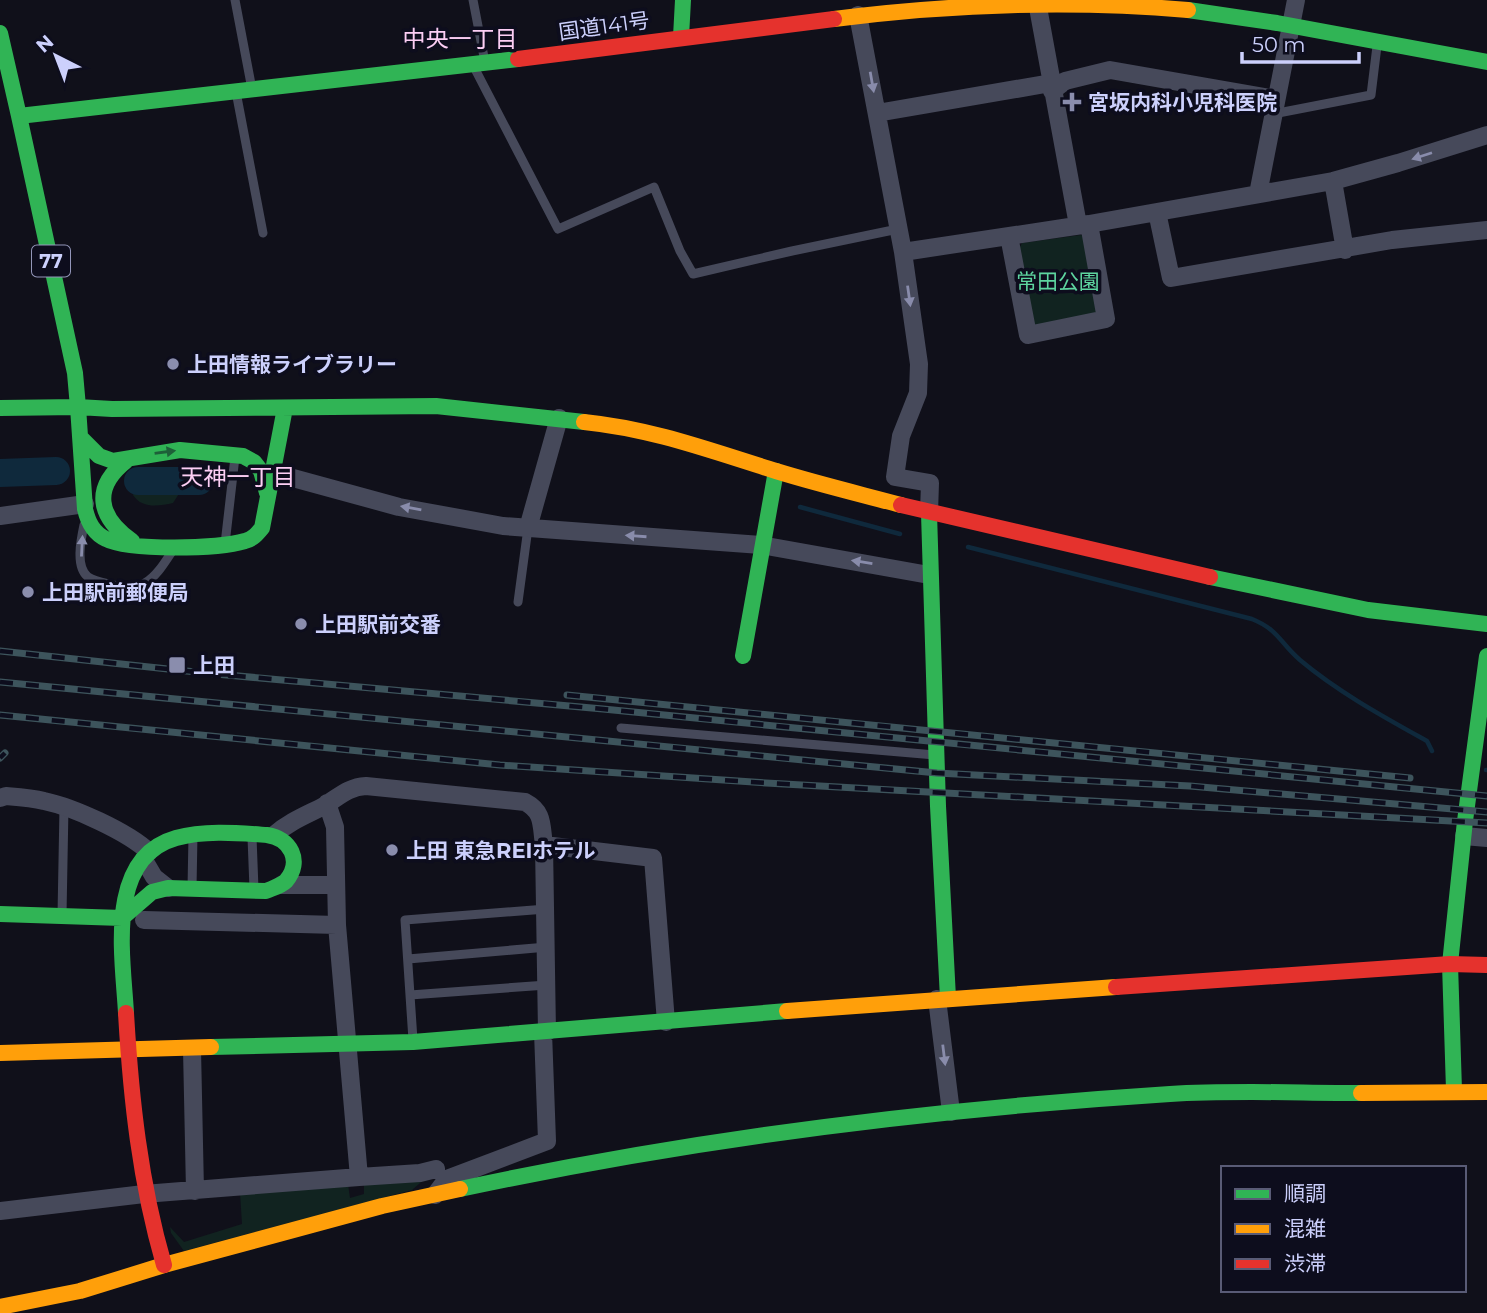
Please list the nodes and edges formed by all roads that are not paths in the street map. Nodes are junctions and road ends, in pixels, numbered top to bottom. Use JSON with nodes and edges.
{"nodes":[{"id":1,"x":235,"y":0,"type":"edge"},
{"id":2,"x":473,"y":0,"type":"edge"},
{"id":3,"x":683,"y":0,"type":"edge"},
{"id":4,"x":1296,"y":0,"type":"edge"},
{"id":5,"x":1037,"y":2,"type":"junction"},
{"id":6,"x":1149,"y":3,"type":"edge"},
{"id":7,"x":858,"y":15,"type":"junction"},
{"id":8,"x":1291,"y":26,"type":"junction"},
{"id":9,"x":0,"y":33,"type":"edge"},
{"id":10,"x":681,"y":37,"type":"junction"},
{"id":11,"x":1377,"y":42,"type":"junction"},
{"id":12,"x":1487,"y":62,"type":"edge"},
{"id":13,"x":479,"y":64,"type":"junction"},
{"id":14,"x":1051,"y":87,"type":"junction"},
{"id":15,"x":244,"y":90,"type":"junction"},
{"id":16,"x":1275,"y":106,"type":"junction"},
{"id":17,"x":877,"y":113,"type":"junction"},
{"id":18,"x":11,"y":117,"type":"junction"},
{"id":19,"x":1487,"y":135,"type":"edge"},
{"id":20,"x":1333,"y":181,"type":"junction"},
{"id":21,"x":1258,"y":194,"type":"junction"},
{"id":22,"x":1157,"y":212,"type":"junction"},
{"id":23,"x":1083,"y":224,"type":"junction"},
{"id":24,"x":898,"y":229,"type":"junction"},
{"id":25,"x":1487,"y":230,"type":"edge"},
{"id":26,"x":263,"y":233,"type":"dead end"},
{"id":27,"x":1009,"y":236,"type":"junction"},
{"id":28,"x":1345,"y":250,"type":"junction"},
{"id":29,"x":903,"y":253,"type":"junction"},
{"id":30,"x":78,"y":407,"type":"junction"},
{"id":31,"x":0,"y":408,"type":"edge"},
{"id":32,"x":285,"y":408,"type":"junction"},
{"id":33,"x":559,"y":418,"type":"junction"},
{"id":34,"x":281,"y":433,"type":"junction"},
{"id":35,"x":82,"y":439,"type":"junction"},
{"id":36,"x":239,"y":456,"type":"junction"},
{"id":37,"x":104,"y":458,"type":"junction"},
{"id":38,"x":125,"y":461,"type":"junction"},
{"id":39,"x":776,"y":471,"type":"junction"},
{"id":40,"x":271,"y":472,"type":"junction"},
{"id":41,"x":83,"y":473,"type":"junction"},
{"id":42,"x":267,"y":494,"type":"junction"},
{"id":43,"x":85,"y":510,"type":"junction"},
{"id":44,"x":929,"y":513,"type":"junction"},
{"id":45,"x":0,"y":516,"type":"edge"},
{"id":46,"x":528,"y":528,"type":"junction"},
{"id":47,"x":225,"y":544,"type":"junction"},
{"id":48,"x":761,"y":545,"type":"junction"},
{"id":49,"x":142,"y":546,"type":"junction"},
{"id":50,"x":176,"y":546,"type":"junction"},
{"id":51,"x":929,"y":575,"type":"junction"},
{"id":52,"x":518,"y":602,"type":"dead end"},
{"id":53,"x":1487,"y":624,"type":"edge"},
{"id":54,"x":1487,"y":656,"type":"edge"},
{"id":55,"x":743,"y":661,"type":"dead end"},
{"id":56,"x":621,"y":727,"type":"dead end"},
{"id":57,"x":936,"y":755,"type":"junction"},
{"id":58,"x":2,"y":795,"type":"edge"},
{"id":59,"x":327,"y":803,"type":"junction"},
{"id":60,"x":64,"y":807,"type":"junction"},
{"id":61,"x":193,"y":834,"type":"junction"},
{"id":62,"x":252,"y":835,"type":"junction"},
{"id":63,"x":274,"y":835,"type":"junction"},
{"id":64,"x":1464,"y":836,"type":"junction"},
{"id":65,"x":1487,"y":838,"type":"edge"},
{"id":66,"x":544,"y":845,"type":"junction"},
{"id":67,"x":146,"y":856,"type":"junction"},
{"id":68,"x":281,"y":885,"type":"junction"},
{"id":69,"x":336,"y":885,"type":"junction"},
{"id":70,"x":168,"y":888,"type":"junction"},
{"id":71,"x":192,"y":888,"type":"junction"},
{"id":72,"x":220,"y":890,"type":"junction"},
{"id":73,"x":254,"y":891,"type":"junction"},
{"id":74,"x":546,"y":909,"type":"junction"},
{"id":75,"x":0,"y":914,"type":"edge"},
{"id":76,"x":62,"y":917,"type":"junction"},
{"id":77,"x":122,"y":918,"type":"junction"},
{"id":78,"x":144,"y":920,"type":"dead end"},
{"id":79,"x":219,"y":922,"type":"junction"},
{"id":80,"x":337,"y":925,"type":"junction"},
{"id":81,"x":547,"y":947,"type":"junction"},
{"id":82,"x":408,"y":959,"type":"junction"},
{"id":83,"x":1450,"y":964,"type":"junction"},
{"id":84,"x":1487,"y":965,"type":"edge"},
{"id":85,"x":547,"y":985,"type":"junction"},
{"id":86,"x":410,"y":995,"type":"junction"},
{"id":87,"x":943,"y":998,"type":"junction"},
{"id":88,"x":666,"y":1022,"type":"junction"},
{"id":89,"x":545,"y":1032,"type":"junction"},
{"id":90,"x":413,"y":1042,"type":"junction"},
{"id":91,"x":347,"y":1045,"type":"junction"},
{"id":92,"x":192,"y":1049,"type":"junction"},
{"id":93,"x":129,"y":1050,"type":"junction"},
{"id":94,"x":0,"y":1053,"type":"edge"},
{"id":95,"x":1454,"y":1090,"type":"junction"},
{"id":96,"x":1487,"y":1092,"type":"edge"},
{"id":97,"x":951,"y":1112,"type":"junction"},
{"id":98,"x":436,"y":1169,"type":"dead end"},
{"id":99,"x":359,"y":1177,"type":"junction"},
{"id":100,"x":195,"y":1191,"type":"junction"},
{"id":101,"x":144,"y":1194,"type":"junction"},
{"id":102,"x":435,"y":1195,"type":"junction"},
{"id":103,"x":0,"y":1211,"type":"edge"},
{"id":104,"x":164,"y":1265,"type":"junction"},
{"id":105,"x":0,"y":1307,"type":"edge"}],
"edges":[{"from":1,"to":15,"type":"lane"},
{"from":2,"to":13,"type":"lane"},
{"from":3,"to":10,"type":"main road"},
{"from":4,"to":8,"type":"street"},
{"from":5,"to":6,"type":"main road","name":"国道141号"},
{"from":5,"to":7,"type":"main road","name":"国道141号"},
{"from":5,"to":14,"type":"street"},
{"from":6,"to":8,"type":"main road","name":"国道141号"},
{"from":7,"to":10,"type":"main road","name":"国道141号"},
{"from":7,"to":17,"type":"street","one_way":true},
{"from":8,"to":11,"type":"main road","name":"国道141号"},
{"from":8,"to":16,"type":"street"},
{"from":9,"to":18,"type":"main road"},
{"from":10,"to":13,"type":"main road","name":"国道141号"},
{"from":11,"to":12,"type":"main road","name":"国道141号"},
{"from":11,"to":16,"type":"lane"},
{"from":13,"to":15,"type":"main road","name":"国道141号"},
{"from":13,"to":24,"type":"lane"},
{"from":14,"to":16,"type":"street"},
{"from":14,"to":17,"type":"street"},
{"from":14,"to":23,"type":"street"},
{"from":15,"to":18,"type":"main road","name":"国道141号"},
{"from":15,"to":26,"type":"lane"},
{"from":16,"to":21,"type":"street"},
{"from":17,"to":24,"type":"street"},
{"from":18,"to":30,"type":"main road","number":"77"},
{"from":19,"to":20,"type":"street","one_way":true},
{"from":20,"to":21,"type":"street"},
{"from":20,"to":28,"type":"street"},
{"from":21,"to":22,"type":"street"},
{"from":22,"to":23,"type":"street"},
{"from":22,"to":28,"type":"street"},
{"from":23,"to":27,"type":"street"},
{"from":23,"to":27,"type":"street"},
{"from":24,"to":29,"type":"street"},
{"from":25,"to":28,"type":"street"},
{"from":27,"to":29,"type":"street"},
{"from":29,"to":44,"type":"street","one_way":true},
{"from":30,"to":31,"type":"main road"},
{"from":30,"to":32,"type":"main road"},
{"from":30,"to":35,"type":"main road"},
{"from":32,"to":33,"type":"main road"},
{"from":32,"to":34,"type":"main road"},
{"from":33,"to":39,"type":"main road"},
{"from":33,"to":46,"type":"street"},
{"from":34,"to":36,"type":"main road"},
{"from":34,"to":40,"type":"main road"},
{"from":35,"to":37,"type":"main road"},
{"from":35,"to":41,"type":"main road"},
{"from":38,"to":36,"type":"main road","one_way":true},
{"from":36,"to":42,"type":"main road"},
{"from":36,"to":47,"type":"lane"},
{"from":37,"to":38,"type":"main road"},
{"from":37,"to":41,"type":"main road"},
{"from":38,"to":49,"type":"main road"},
{"from":39,"to":44,"type":"main road"},
{"from":39,"to":48,"type":"main road"},
{"from":40,"to":42,"type":"main road"},
{"from":46,"to":40,"type":"street","one_way":true},
{"from":41,"to":43,"type":"main road"},
{"from":42,"to":47,"type":"main road"},
{"from":43,"to":45,"type":"street"},
{"from":43,"to":49,"type":"main road"},
{"from":50,"to":43,"type":"lane","one_way":true},
{"from":44,"to":51,"type":"main road"},
{"from":44,"to":53,"type":"main road"},
{"from":48,"to":46,"type":"street","one_way":true},
{"from":46,"to":52,"type":"lane"},
{"from":47,"to":50,"type":"main road"},
{"from":51,"to":48,"type":"street","one_way":true},
{"from":48,"to":55,"type":"main road"},
{"from":49,"to":50,"type":"main road"},
{"from":51,"to":57,"type":"main road"},
{"from":54,"to":64,"type":"main road"},
{"from":56,"to":57,"type":"lane"},
{"from":57,"to":87,"type":"main road"},
{"from":58,"to":60,"type":"street"},
{"from":59,"to":63,"type":"street"},
{"from":59,"to":66,"type":"street"},
{"from":59,"to":69,"type":"street"},
{"from":60,"to":67,"type":"street"},
{"from":60,"to":76,"type":"lane"},
{"from":61,"to":62,"type":"main road"},
{"from":61,"to":67,"type":"main road"},
{"from":61,"to":71,"type":"lane"},
{"from":62,"to":63,"type":"main road"},
{"from":62,"to":73,"type":"lane"},
{"from":63,"to":68,"type":"main road"},
{"from":64,"to":65,"type":"street"},
{"from":64,"to":83,"type":"main road"},
{"from":66,"to":74,"type":"street"},
{"from":66,"to":88,"type":"street"},
{"from":67,"to":70,"type":"street"},
{"from":67,"to":77,"type":"main road"},
{"from":68,"to":69,"type":"street"},
{"from":68,"to":73,"type":"main road"},
{"from":69,"to":80,"type":"street"},
{"from":70,"to":71,"type":"main road"},
{"from":70,"to":77,"type":"main road"},
{"from":71,"to":72,"type":"main road"},
{"from":72,"to":73,"type":"main road"},
{"from":72,"to":79,"type":"street"},
{"from":74,"to":81,"type":"street"},
{"from":74,"to":82,"type":"lane"},
{"from":75,"to":76,"type":"main road"},
{"from":76,"to":77,"type":"main road"},
{"from":77,"to":93,"type":"main road"},
{"from":78,"to":79,"type":"street"},
{"from":79,"to":80,"type":"street"},
{"from":80,"to":91,"type":"street"},
{"from":81,"to":82,"type":"lane"},
{"from":81,"to":85,"type":"street"},
{"from":82,"to":86,"type":"lane"},
{"from":83,"to":84,"type":"main road"},
{"from":83,"to":87,"type":"main road"},
{"from":83,"to":95,"type":"main road"},
{"from":85,"to":86,"type":"lane"},
{"from":85,"to":89,"type":"street"},
{"from":86,"to":90,"type":"lane"},
{"from":87,"to":88,"type":"main road"},
{"from":87,"to":97,"type":"street","one_way":true},
{"from":88,"to":89,"type":"main road"},
{"from":89,"to":90,"type":"main road"},
{"from":89,"to":102,"type":"street"},
{"from":90,"to":91,"type":"main road"},
{"from":91,"to":92,"type":"main road"},
{"from":91,"to":99,"type":"street"},
{"from":92,"to":93,"type":"main road"},
{"from":92,"to":100,"type":"street"},
{"from":93,"to":94,"type":"main road"},
{"from":93,"to":101,"type":"main road"},
{"from":95,"to":96,"type":"main road"},
{"from":95,"to":97,"type":"main road"},
{"from":97,"to":102,"type":"main road"},
{"from":98,"to":99,"type":"street"},
{"from":99,"to":100,"type":"street"},
{"from":100,"to":101,"type":"street"},
{"from":101,"to":103,"type":"street"},
{"from":101,"to":104,"type":"main road"},
{"from":102,"to":104,"type":"main road"},
{"from":104,"to":105,"type":"main road"}]}
